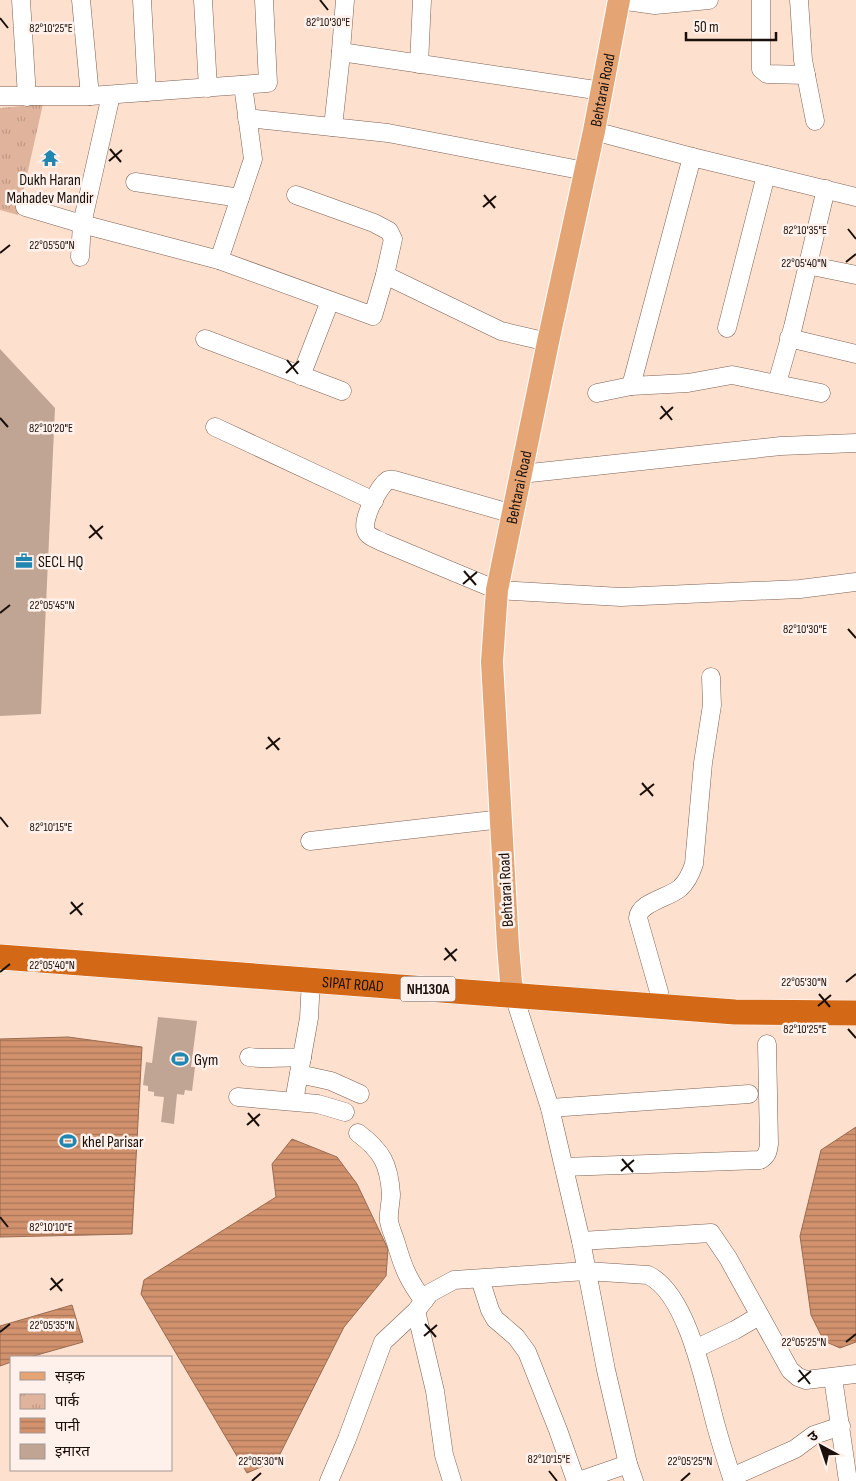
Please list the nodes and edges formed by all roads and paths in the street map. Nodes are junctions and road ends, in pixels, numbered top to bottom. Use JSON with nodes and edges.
{"nodes":[{"id":1,"x":21,"y":0,"type":"edge"},
{"id":2,"x":81,"y":0,"type":"edge"},
{"id":3,"x":142,"y":0,"type":"edge"},
{"id":4,"x":203,"y":0,"type":"edge"},
{"id":5,"x":264,"y":0,"type":"edge"},
{"id":6,"x":345,"y":0,"type":"edge"},
{"id":7,"x":422,"y":0,"type":"edge"},
{"id":8,"x":619,"y":0,"type":"edge"},
{"id":9,"x":709,"y":0,"type":"edge"},
{"id":10,"x":761,"y":0,"type":"edge"},
{"id":11,"x":799,"y":0,"type":"edge"},
{"id":12,"x":341,"y":52,"type":"junction"},
{"id":13,"x":419,"y":64,"type":"junction"},
{"id":14,"x":806,"y":75,"type":"junction"},
{"id":15,"x":243,"y":85,"type":"junction"},
{"id":16,"x":208,"y":88,"type":"junction"},
{"id":17,"x":602,"y":91,"type":"junction"},
{"id":18,"x":147,"y":92,"type":"junction"},
{"id":19,"x":111,"y":95,"type":"junction"},
{"id":20,"x":0,"y":96,"type":"edge"},
{"id":21,"x":90,"y":96,"type":"junction"},
{"id":22,"x":27,"y":97,"type":"junction"},
{"id":23,"x":246,"y":118,"type":"junction"},
{"id":24,"x":815,"y":121,"type":"dead end"},
{"id":25,"x":332,"y":127,"type":"junction"},
{"id":26,"x":594,"y":131,"type":"junction"},
{"id":27,"x":692,"y":157,"type":"junction"},
{"id":28,"x":585,"y":171,"type":"junction"},
{"id":29,"x":766,"y":175,"type":"junction"},
{"id":30,"x":135,"y":182,"type":"dead end"},
{"id":31,"x":826,"y":189,"type":"junction"},
{"id":32,"x":296,"y":195,"type":"dead end"},
{"id":33,"x":856,"y":197,"type":"edge"},
{"id":34,"x":240,"y":198,"type":"junction"},
{"id":35,"x":24,"y":207,"type":"dead end"},
{"id":36,"x":82,"y":224,"type":"junction"},
{"id":37,"x":80,"y":257,"type":"dead end"},
{"id":38,"x":219,"y":260,"type":"junction"},
{"id":39,"x":808,"y":265,"type":"junction"},
{"id":40,"x":385,"y":275,"type":"junction"},
{"id":41,"x":856,"y":275,"type":"edge"},
{"id":42,"x":330,"y":301,"type":"junction"},
{"id":43,"x":727,"y":328,"type":"dead end"},
{"id":44,"x":789,"y":338,"type":"junction"},
{"id":45,"x":205,"y":339,"type":"dead end"},
{"id":46,"x":548,"y":342,"type":"junction"},
{"id":47,"x":856,"y":354,"type":"edge"},
{"id":48,"x":301,"y":376,"type":"junction"},
{"id":49,"x":777,"y":383,"type":"junction"},
{"id":50,"x":631,"y":386,"type":"junction"},
{"id":51,"x":342,"y":391,"type":"dead end"},
{"id":52,"x":597,"y":393,"type":"dead end"},
{"id":53,"x":821,"y":393,"type":"dead end"},
{"id":54,"x":215,"y":427,"type":"dead end"},
{"id":55,"x":856,"y":443,"type":"edge"},
{"id":56,"x":521,"y":474,"type":"junction"},
{"id":57,"x":374,"y":501,"type":"junction"},
{"id":58,"x":513,"y":514,"type":"junction"},
{"id":59,"x":856,"y":582,"type":"edge"},
{"id":60,"x":497,"y":590,"type":"junction"},
{"id":61,"x":711,"y":677,"type":"dead end"},
{"id":62,"x":502,"y":819,"type":"junction"},
{"id":63,"x":310,"y":841,"type":"dead end"},
{"id":64,"x":0,"y":942,"type":"edge"},
{"id":65,"x":0,"y":956,"type":"edge"},
{"id":66,"x":311,"y":980,"type":"junction"},
{"id":67,"x":512,"y":989,"type":"junction"},
{"id":68,"x":659,"y":992,"type":"junction"},
{"id":69,"x":856,"y":999,"type":"edge"},
{"id":70,"x":856,"y":1013,"type":"edge"},
{"id":71,"x":767,"y":1044,"type":"dead end"},
{"id":72,"x":249,"y":1057,"type":"dead end"},
{"id":73,"x":300,"y":1066,"type":"junction"},
{"id":74,"x":360,"y":1094,"type":"dead end"},
{"id":75,"x":749,"y":1094,"type":"dead end"},
{"id":76,"x":238,"y":1097,"type":"dead end"},
{"id":77,"x":294,"y":1101,"type":"junction"},
{"id":78,"x":550,"y":1108,"type":"junction"},
{"id":79,"x":345,"y":1112,"type":"dead end"},
{"id":80,"x":358,"y":1133,"type":"dead end"},
{"id":81,"x":564,"y":1167,"type":"junction"},
{"id":82,"x":581,"y":1241,"type":"junction"},
{"id":83,"x":586,"y":1271,"type":"junction"},
{"id":84,"x":480,"y":1279,"type":"junction"},
{"id":85,"x":420,"y":1306,"type":"junction"},
{"id":86,"x":759,"y":1316,"type":"junction"},
{"id":87,"x":695,"y":1349,"type":"junction"},
{"id":88,"x":856,"y":1374,"type":"edge"},
{"id":89,"x":833,"y":1378,"type":"junction"},
{"id":90,"x":841,"y":1426,"type":"junction"},
{"id":91,"x":628,"y":1464,"type":"junction"},
{"id":92,"x":732,"y":1479,"type":"edge"},
{"id":93,"x":328,"y":1481,"type":"edge"},
{"id":94,"x":452,"y":1481,"type":"edge"},
{"id":95,"x":577,"y":1481,"type":"edge"},
{"id":96,"x":634,"y":1481,"type":"edge"},
{"id":97,"x":848,"y":1481,"type":"edge"}],
"edges":[{"from":1,"to":22,"type":"street"},
{"from":2,"to":21,"type":"street"},
{"from":3,"to":18,"type":"street"},
{"from":4,"to":16,"type":"street"},
{"from":5,"to":15,"type":"street"},
{"from":6,"to":12,"type":"street"},
{"from":7,"to":13,"type":"street"},
{"from":8,"to":9,"type":"street"},
{"from":8,"to":17,"type":"main road","name":"Behtarai Road"},
{"from":10,"to":14,"type":"street"},
{"from":11,"to":14,"type":"street"},
{"from":12,"to":13,"type":"street"},
{"from":12,"to":25,"type":"street"},
{"from":13,"to":17,"type":"street"},
{"from":14,"to":24,"type":"street"},
{"from":15,"to":16,"type":"street"},
{"from":15,"to":23,"type":"street"},
{"from":16,"to":18,"type":"street"},
{"from":17,"to":26,"type":"main road","name":"Behtarai Road"},
{"from":18,"to":19,"type":"street"},
{"from":19,"to":21,"type":"street"},
{"from":19,"to":36,"type":"street"},
{"from":20,"to":22,"type":"street"},
{"from":21,"to":22,"type":"street"},
{"from":23,"to":25,"type":"street"},
{"from":23,"to":34,"type":"street"},
{"from":25,"to":28,"type":"street"},
{"from":26,"to":27,"type":"street"},
{"from":26,"to":28,"type":"main road","name":"Behtarai Road"},
{"from":27,"to":29,"type":"street"},
{"from":27,"to":50,"type":"street"},
{"from":28,"to":46,"type":"main road","name":"Behtarai Road"},
{"from":29,"to":31,"type":"street"},
{"from":29,"to":43,"type":"street"},
{"from":30,"to":34,"type":"street"},
{"from":31,"to":33,"type":"street"},
{"from":31,"to":39,"type":"street"},
{"from":32,"to":40,"type":"street"},
{"from":34,"to":38,"type":"street"},
{"from":35,"to":36,"type":"street"},
{"from":36,"to":37,"type":"street"},
{"from":36,"to":38,"type":"street"},
{"from":38,"to":42,"type":"street"},
{"from":39,"to":41,"type":"street"},
{"from":39,"to":44,"type":"street"},
{"from":40,"to":42,"type":"street"},
{"from":40,"to":46,"type":"street"},
{"from":42,"to":48,"type":"street"},
{"from":44,"to":47,"type":"street"},
{"from":44,"to":49,"type":"street"},
{"from":45,"to":48,"type":"street"},
{"from":46,"to":56,"type":"main road","name":"Behtarai Road"},
{"from":48,"to":51,"type":"street"},
{"from":49,"to":50,"type":"street"},
{"from":49,"to":53,"type":"street"},
{"from":50,"to":52,"type":"street"},
{"from":54,"to":57,"type":"street"},
{"from":55,"to":56,"type":"street"},
{"from":56,"to":58,"type":"main road","name":"Behtarai Road"},
{"from":57,"to":58,"type":"street"},
{"from":57,"to":60,"type":"street"},
{"from":58,"to":60,"type":"main road","name":"Behtarai Road"},
{"from":59,"to":60,"type":"street"},
{"from":60,"to":62,"type":"main road","name":"Behtarai Road"},
{"from":61,"to":68,"type":"street"},
{"from":62,"to":63,"type":"street"},
{"from":62,"to":67,"type":"main road","name":"Behtarai Road"},
{"from":64,"to":67,"type":"highway","name":"SIPAT ROAD","number":"NH130A"},
{"from":65,"to":66,"type":"highway","name":"SIPAT ROAD","number":"NH130A"},
{"from":66,"to":67,"type":"highway","name":"SIPAT ROAD","number":"NH130A"},
{"from":66,"to":73,"type":"street"},
{"from":67,"to":68,"type":"highway","name":"SIPAT ROAD","number":"NH130A"},
{"from":67,"to":70,"type":"highway","name":"SIPAT ROAD","number":"NH130A"},
{"from":67,"to":78,"type":"street"},
{"from":68,"to":69,"type":"highway","name":"SIPAT ROAD","number":"NH130A"},
{"from":71,"to":81,"type":"street"},
{"from":72,"to":73,"type":"street"},
{"from":73,"to":74,"type":"street"},
{"from":73,"to":77,"type":"street"},
{"from":75,"to":78,"type":"street"},
{"from":76,"to":77,"type":"street"},
{"from":77,"to":79,"type":"street"},
{"from":78,"to":81,"type":"street"},
{"from":80,"to":85,"type":"street"},
{"from":81,"to":82,"type":"street"},
{"from":82,"to":83,"type":"street"},
{"from":82,"to":86,"type":"street"},
{"from":83,"to":84,"type":"street"},
{"from":83,"to":87,"type":"street"},
{"from":83,"to":91,"type":"street"},
{"from":84,"to":85,"type":"street"},
{"from":84,"to":95,"type":"street"},
{"from":85,"to":93,"type":"street"},
{"from":85,"to":94,"type":"street"},
{"from":86,"to":87,"type":"street"},
{"from":86,"to":89,"type":"street"},
{"from":87,"to":92,"type":"street"},
{"from":88,"to":89,"type":"street"},
{"from":89,"to":90,"type":"street"},
{"from":90,"to":92,"type":"street"},
{"from":90,"to":97,"type":"street"},
{"from":91,"to":95,"type":"street"},
{"from":91,"to":96,"type":"street"}]}
